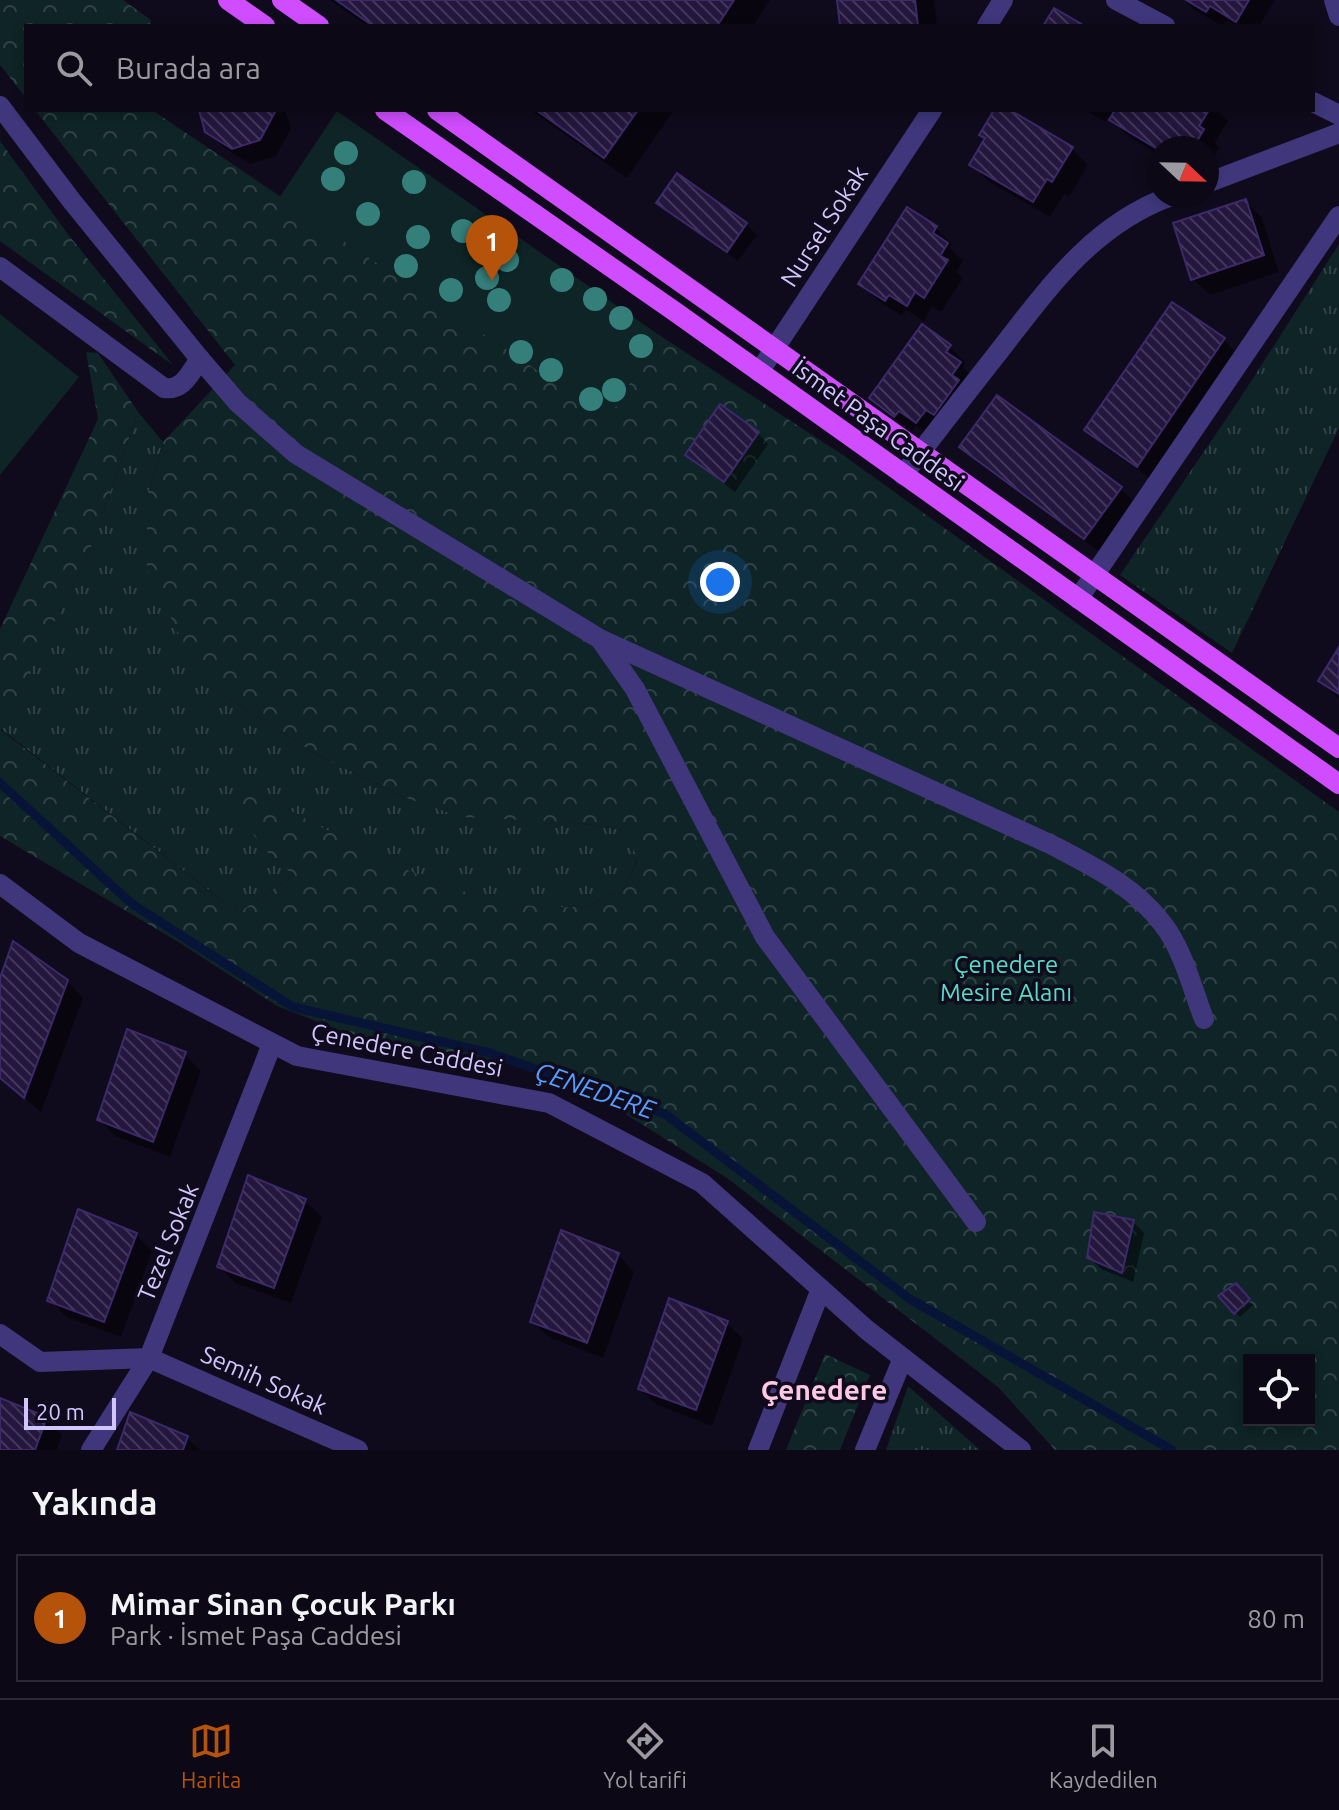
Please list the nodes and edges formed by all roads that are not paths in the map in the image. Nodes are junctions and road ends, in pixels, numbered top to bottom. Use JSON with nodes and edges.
{"nodes":[{"id":1,"x":228,"y":0,"type":"edge"},
{"id":2,"x":282,"y":0,"type":"edge"},
{"id":3,"x":1003,"y":0,"type":"edge"},
{"id":4,"x":1116,"y":0,"type":"edge"},
{"id":5,"x":1334,"y":0,"type":"edge"},
{"id":6,"x":1339,"y":16,"type":"edge"},
{"id":7,"x":262,"y":24,"type":"edge"},
{"id":8,"x":316,"y":24,"type":"edge"},
{"id":9,"x":988,"y":24,"type":"edge"},
{"id":10,"x":1161,"y":24,"type":"edge"},
{"id":11,"x":1315,"y":103,"type":"edge"},
{"id":12,"x":0,"y":106,"type":"edge"},
{"id":13,"x":388,"y":112,"type":"edge"},
{"id":14,"x":440,"y":112,"type":"edge"},
{"id":15,"x":931,"y":112,"type":"edge"},
{"id":16,"x":1339,"y":115,"type":"edge"},
{"id":17,"x":1339,"y":133,"type":"edge"},
{"id":18,"x":1219,"y":178,"type":"edge"},
{"id":19,"x":1147,"y":208,"type":"edge"},
{"id":20,"x":1339,"y":216,"type":"edge"},
{"id":21,"x":0,"y":267,"type":"edge"},
{"id":22,"x":774,"y":349,"type":"junction"},
{"id":23,"x":200,"y":359,"type":"junction"},
{"id":24,"x":759,"y":372,"type":"junction"},
{"id":25,"x":920,"y":452,"type":"junction"},
{"id":26,"x":903,"y":475,"type":"junction"},
{"id":27,"x":1095,"y":576,"type":"junction"},
{"id":28,"x":1078,"y":599,"type":"junction"},
{"id":29,"x":600,"y":639,"type":"junction"},
{"id":30,"x":1339,"y":748,"type":"edge"},
{"id":31,"x":1339,"y":784,"type":"edge"},
{"id":32,"x":0,"y":884,"type":"edge"},
{"id":33,"x":1204,"y":1019,"type":"dead end"},
{"id":34,"x":272,"y":1044,"type":"junction"},
{"id":35,"x":976,"y":1222,"type":"dead end"},
{"id":36,"x":821,"y":1289,"type":"junction"},
{"id":37,"x":0,"y":1334,"type":"edge"},
{"id":38,"x":149,"y":1358,"type":"junction"},
{"id":39,"x":903,"y":1358,"type":"junction"},
{"id":40,"x":91,"y":1450,"type":"edge"},
{"id":41,"x":358,"y":1450,"type":"edge"},
{"id":42,"x":758,"y":1450,"type":"edge"},
{"id":43,"x":865,"y":1450,"type":"edge"},
{"id":44,"x":1021,"y":1450,"type":"edge"}],
"edges":[{"from":1,"to":7,"type":"main road"},
{"from":2,"to":8,"type":"main road"},
{"from":3,"to":9,"type":"street"},
{"from":4,"to":10,"type":"street"},
{"from":5,"to":6,"type":"street"},
{"from":11,"to":16,"type":"street"},
{"from":12,"to":23,"type":"street"},
{"from":13,"to":24,"type":"main road","name":"İsmet Paşa Caddesi"},
{"from":14,"to":22,"type":"main road","name":"İsmet Paşa Caddesi"},
{"from":15,"to":22,"type":"street","name":"Nursel Sokak"},
{"from":17,"to":18,"type":"street"},
{"from":19,"to":25,"type":"street"},
{"from":20,"to":27,"type":"street"},
{"from":21,"to":23,"type":"street"},
{"from":22,"to":24,"type":"street","name":"Nursel Sokak"},
{"from":22,"to":25,"type":"main road","name":"İsmet Paşa Caddesi"},
{"from":23,"to":29,"type":"street"},
{"from":24,"to":26,"type":"main road","name":"İsmet Paşa Caddesi"},
{"from":25,"to":26,"type":"street"},
{"from":25,"to":27,"type":"main road","name":"İsmet Paşa Caddesi"},
{"from":26,"to":28,"type":"main road","name":"İsmet Paşa Caddesi"},
{"from":27,"to":28,"type":"street"},
{"from":27,"to":30,"type":"main road","name":"İsmet Paşa Caddesi"},
{"from":28,"to":31,"type":"main road","name":"İsmet Paşa Caddesi"},
{"from":29,"to":33,"type":"street"},
{"from":29,"to":35,"type":"street"},
{"from":32,"to":34,"type":"street","name":"Çenedere Caddesi"},
{"from":34,"to":36,"type":"street","name":"Çenedere Caddesi"},
{"from":34,"to":38,"type":"street","name":"Tezel Sokak"},
{"from":36,"to":39,"type":"street","name":"Çenedere Caddesi"},
{"from":36,"to":42,"type":"street"},
{"from":37,"to":38,"type":"street"},
{"from":38,"to":40,"type":"street","name":"Tezel Sokak"},
{"from":38,"to":41,"type":"street","name":"Semih Sokak"},
{"from":39,"to":43,"type":"street"},
{"from":39,"to":44,"type":"street","name":"Çenedere Caddesi"}]}
